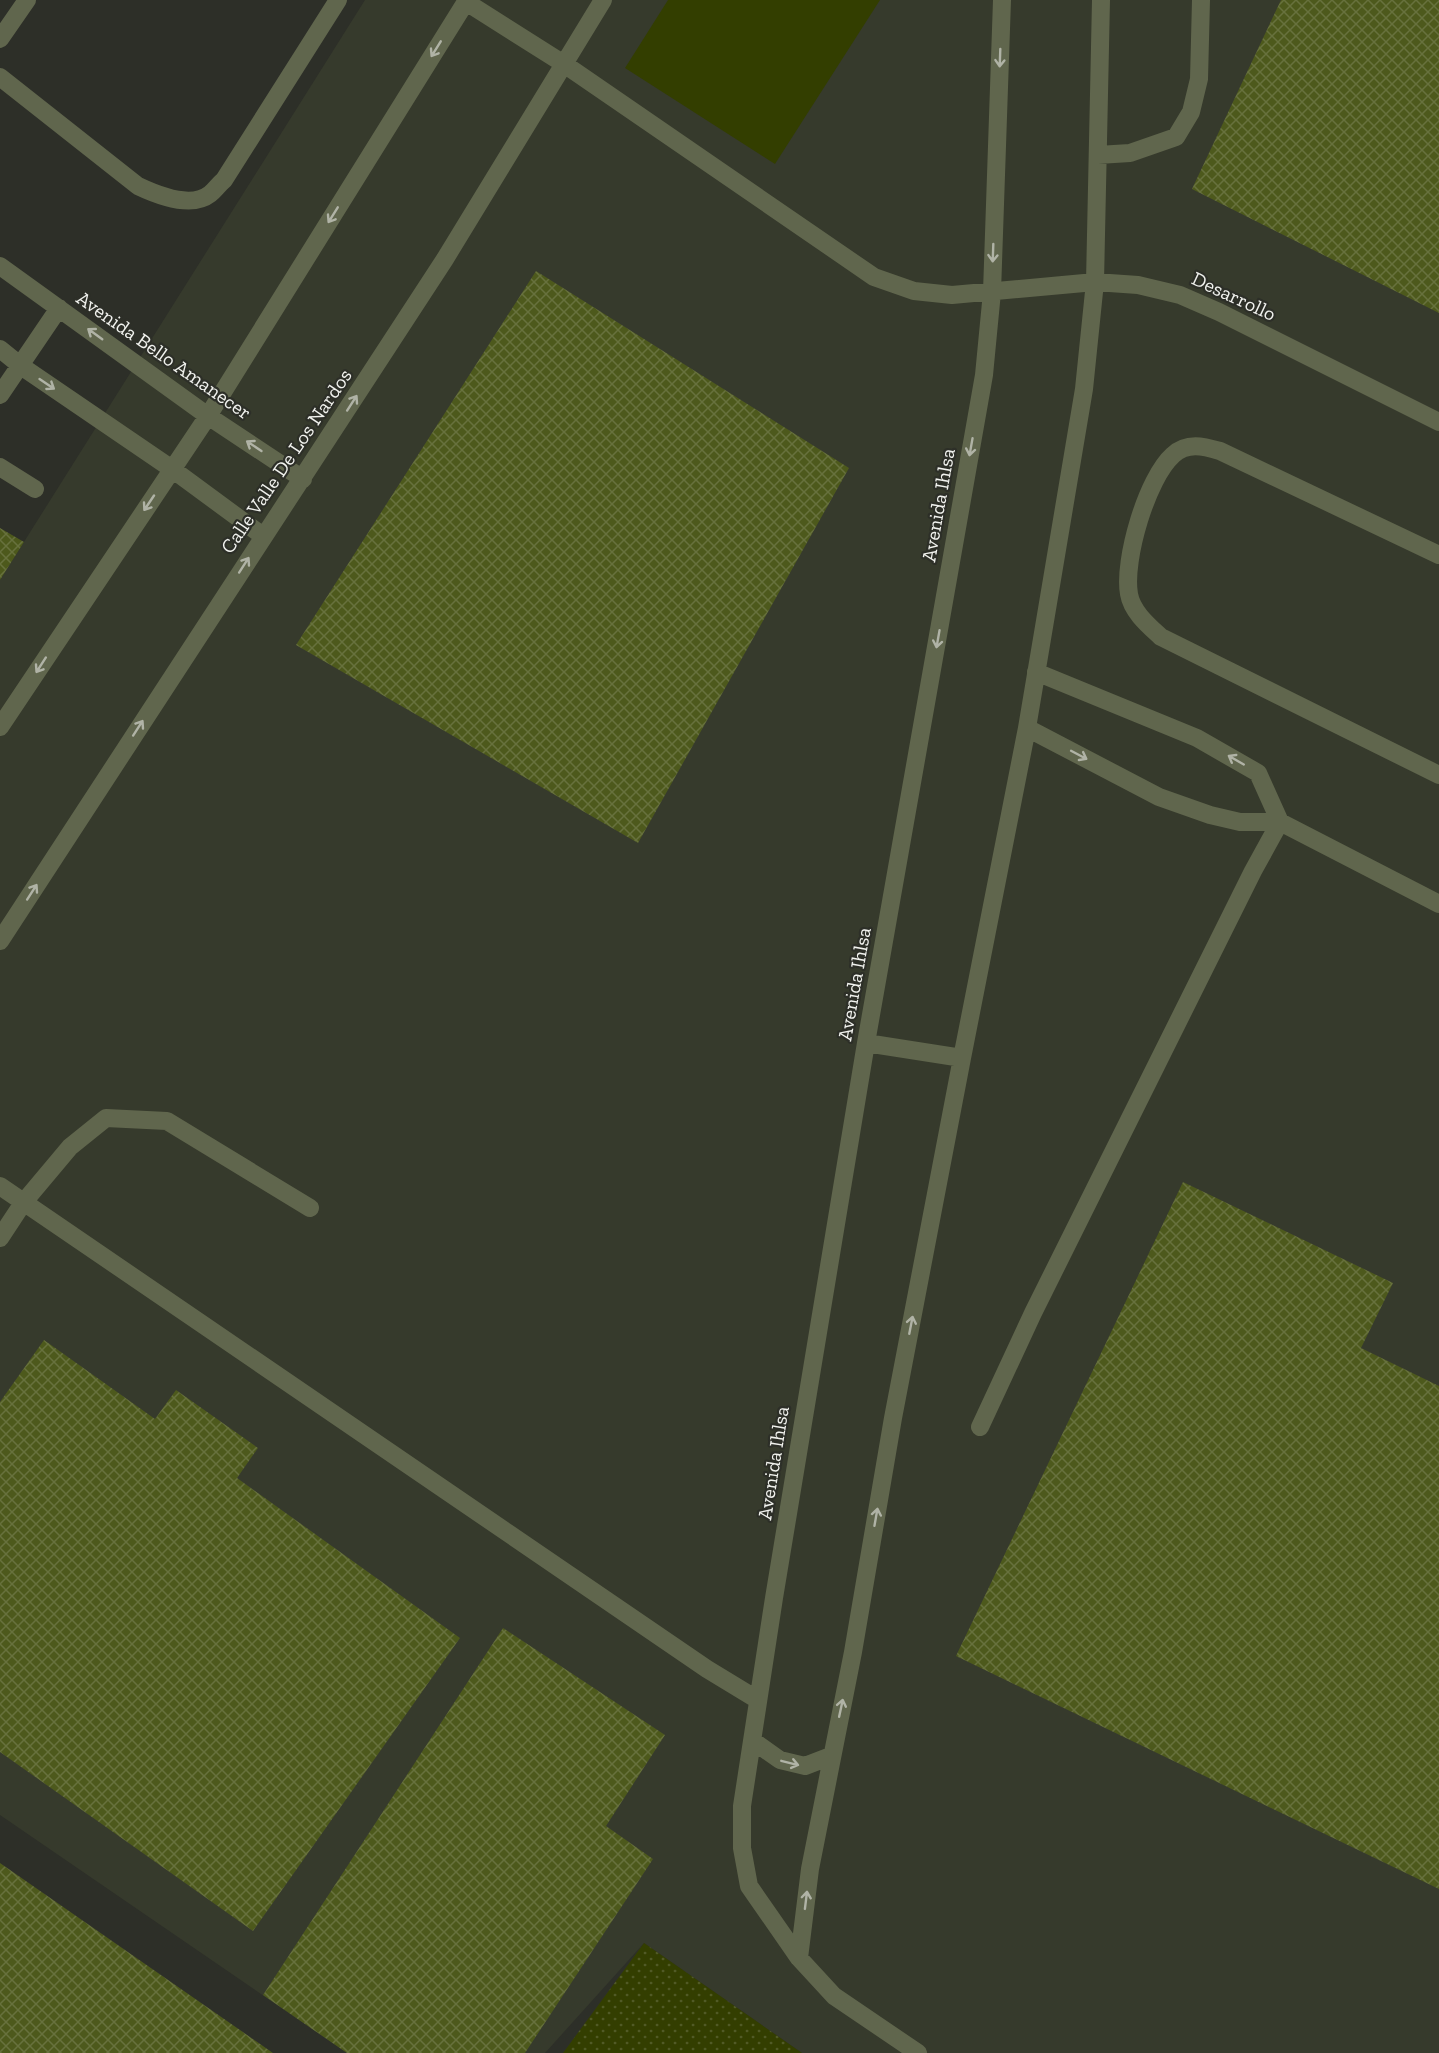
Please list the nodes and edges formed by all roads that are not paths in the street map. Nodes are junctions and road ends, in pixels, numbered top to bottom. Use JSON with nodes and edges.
{"nodes":[{"id":1,"x":27,"y":0,"type":"edge"},
{"id":2,"x":338,"y":0,"type":"edge"},
{"id":3,"x":603,"y":0,"type":"edge"},
{"id":4,"x":1002,"y":0,"type":"edge"},
{"id":5,"x":1101,"y":0,"type":"edge"},
{"id":6,"x":1201,"y":0,"type":"edge"},
{"id":7,"x":467,"y":1,"type":"edge"},
{"id":8,"x":0,"y":39,"type":"edge"},
{"id":9,"x":564,"y":64,"type":"junction"},
{"id":10,"x":0,"y":77,"type":"edge"},
{"id":11,"x":1098,"y":155,"type":"junction"},
{"id":12,"x":0,"y":266,"type":"edge"},
{"id":13,"x":1095,"y":282,"type":"junction"},
{"id":14,"x":992,"y":292,"type":"junction"},
{"id":15,"x":59,"y":308,"type":"junction"},
{"id":16,"x":0,"y":349,"type":"edge"},
{"id":17,"x":21,"y":366,"type":"junction"},
{"id":18,"x":0,"y":395,"type":"edge"},
{"id":19,"x":208,"y":416,"type":"junction"},
{"id":20,"x":1439,"y":422,"type":"edge"},
{"id":21,"x":0,"y":467,"type":"edge"},
{"id":22,"x":172,"y":469,"type":"junction"},
{"id":23,"x":303,"y":479,"type":"junction"},
{"id":24,"x":35,"y":489,"type":"dead end"},
{"id":25,"x":263,"y":536,"type":"junction"},
{"id":26,"x":1439,"y":555,"type":"edge"},
{"id":27,"x":1036,"y":672,"type":"junction"},
{"id":28,"x":0,"y":727,"type":"edge"},
{"id":29,"x":1027,"y":728,"type":"junction"},
{"id":30,"x":1439,"y":775,"type":"edge"},
{"id":31,"x":1280,"y":822,"type":"junction"},
{"id":32,"x":1439,"y":904,"type":"edge"},
{"id":33,"x":0,"y":941,"type":"edge"},
{"id":34,"x":866,"y":1043,"type":"junction"},
{"id":35,"x":962,"y":1058,"type":"junction"},
{"id":36,"x":0,"y":1186,"type":"edge"},
{"id":37,"x":24,"y":1203,"type":"junction"},
{"id":38,"x":310,"y":1208,"type":"dead end"},
{"id":39,"x":0,"y":1238,"type":"edge"},
{"id":40,"x":980,"y":1427,"type":"dead end"},
{"id":41,"x":758,"y":1700,"type":"junction"},
{"id":42,"x":753,"y":1741,"type":"junction"},
{"id":43,"x":831,"y":1756,"type":"junction"},
{"id":44,"x":799,"y":1958,"type":"junction"},
{"id":45,"x":918,"y":2053,"type":"edge"}],
"edges":[{"from":1,"to":8,"type":"street"},
{"from":2,"to":10,"type":"street"},
{"from":3,"to":9,"type":"street","name":"Calle Valle De Los Nardos"},
{"from":4,"to":14,"type":"street","name":"Avenida Ihlsa","one_way":true},
{"from":5,"to":11,"type":"street"},
{"from":6,"to":11,"type":"street"},
{"from":7,"to":9,"type":"street","name":"Desarrollo"},
{"from":7,"to":19,"type":"street","one_way":true},
{"from":9,"to":14,"type":"street","name":"Desarrollo"},
{"from":23,"to":9,"type":"street","name":"Calle Valle De Los Nardos","one_way":true},
{"from":11,"to":13,"type":"street"},
{"from":12,"to":15,"type":"street","name":"Avenida Bello Amanecer"},
{"from":13,"to":14,"type":"street","name":"Desarrollo"},
{"from":13,"to":20,"type":"street","name":"Desarrollo"},
{"from":13,"to":27,"type":"street"},
{"from":14,"to":34,"type":"street","name":"Avenida Ihlsa","one_way":true},
{"from":15,"to":17,"type":"street"},
{"from":19,"to":15,"type":"street","name":"Avenida Bello Amanecer","one_way":true},
{"from":16,"to":17,"type":"street"},
{"from":17,"to":18,"type":"street"},
{"from":17,"to":22,"type":"street","one_way":true},
{"from":19,"to":22,"type":"street"},
{"from":23,"to":19,"type":"street","name":"Avenida Bello Amanecer","one_way":true},
{"from":21,"to":24,"type":"street"},
{"from":22,"to":25,"type":"street"},
{"from":22,"to":28,"type":"street","one_way":true},
{"from":23,"to":25,"type":"street","name":"Calle Valle De Los Nardos"},
{"from":33,"to":25,"type":"street","name":"Calle Valle De Los Nardos","one_way":true},
{"from":26,"to":30,"type":"street"},
{"from":27,"to":29,"type":"street"},
{"from":31,"to":27,"type":"street","one_way":true},
{"from":29,"to":31,"type":"street","one_way":true},
{"from":29,"to":35,"type":"street"},
{"from":31,"to":32,"type":"street"},
{"from":31,"to":40,"type":"street"},
{"from":34,"to":35,"type":"street"},
{"from":34,"to":41,"type":"street","name":"Avenida Ihlsa"},
{"from":43,"to":35,"type":"street","one_way":true},
{"from":36,"to":37,"type":"street"},
{"from":37,"to":38,"type":"street"},
{"from":37,"to":39,"type":"street"},
{"from":37,"to":41,"type":"street"},
{"from":41,"to":42,"type":"street","name":"Avenida Ihlsa"},
{"from":42,"to":43,"type":"street","one_way":true},
{"from":42,"to":44,"type":"street","name":"Avenida Ihlsa"},
{"from":44,"to":43,"type":"street","one_way":true},
{"from":44,"to":45,"type":"street","name":"Avenida Ihlsa"}]}
